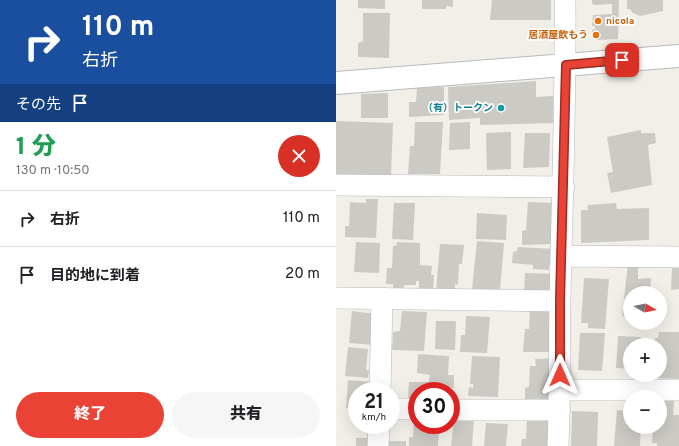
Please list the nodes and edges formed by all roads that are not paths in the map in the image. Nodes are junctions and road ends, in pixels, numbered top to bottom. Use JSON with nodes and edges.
{"nodes":[{"id":1,"x":565,"y":0,"type":"edge"},
{"id":2,"x":679,"y":56,"type":"edge"},
{"id":3,"x":566,"y":65,"type":"junction"},
{"id":4,"x":336,"y":83,"type":"edge"},
{"id":5,"x":336,"y":185,"type":"edge"},
{"id":6,"x":564,"y":187,"type":"junction"},
{"id":7,"x":562,"y":256,"type":"junction"},
{"id":8,"x":679,"y":257,"type":"edge"},
{"id":9,"x":336,"y":298,"type":"edge"},
{"id":10,"x":382,"y":298,"type":"junction"},
{"id":11,"x":560,"y":301,"type":"junction"},
{"id":12,"x":380,"y":382,"type":"edge"},
{"id":13,"x":679,"y":390,"type":"edge"},
{"id":14,"x":560,"y":400,"type":"junction"},
{"id":15,"x":460,"y":409,"type":"edge"},
{"id":16,"x":379,"y":434,"type":"edge"},
{"id":17,"x":378,"y":446,"type":"edge"},
{"id":18,"x":558,"y":446,"type":"edge"}],
"edges":[{"from":1,"to":3,"type":"street"},
{"from":2,"to":3,"type":"street"},
{"from":3,"to":4,"type":"street"},
{"from":3,"to":6,"type":"street"},
{"from":5,"to":6,"type":"street"},
{"from":6,"to":7,"type":"street"},
{"from":7,"to":8,"type":"street"},
{"from":7,"to":11,"type":"street"},
{"from":9,"to":10,"type":"street"},
{"from":10,"to":11,"type":"street"},
{"from":10,"to":12,"type":"street"},
{"from":11,"to":14,"type":"street"},
{"from":13,"to":14,"type":"street"},
{"from":14,"to":15,"type":"street"},
{"from":14,"to":18,"type":"street"},
{"from":16,"to":17,"type":"street"}]}
